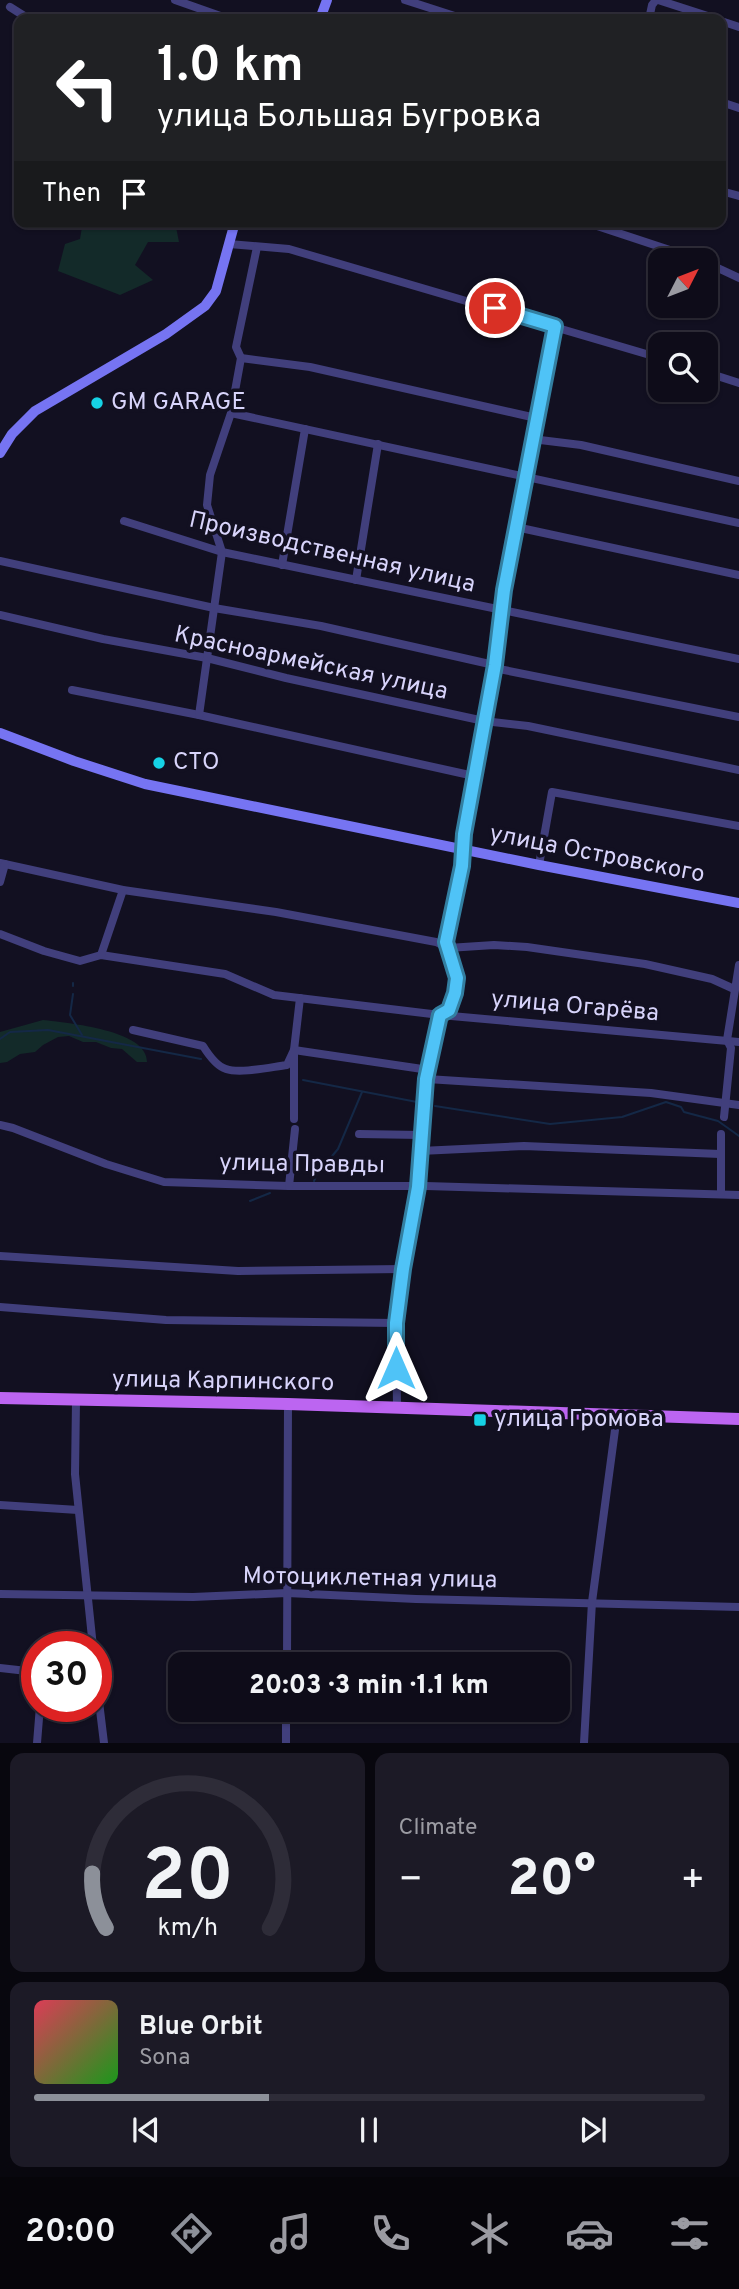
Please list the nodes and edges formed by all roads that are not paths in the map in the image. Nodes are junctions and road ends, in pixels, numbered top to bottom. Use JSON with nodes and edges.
{"nodes":[{"id":1,"x":175,"y":0,"type":"edge"},
{"id":2,"x":405,"y":0,"type":"edge"},
{"id":3,"x":657,"y":0,"type":"edge"},
{"id":4,"x":10,"y":7,"type":"dead end"},
{"id":5,"x":21,"y":14,"type":"edge"},
{"id":6,"x":215,"y":14,"type":"edge"},
{"id":7,"x":448,"y":14,"type":"edge"},
{"id":8,"x":703,"y":14,"type":"edge"},
{"id":9,"x":233,"y":228,"type":"edge"},
{"id":10,"x":603,"y":228,"type":"edge"},
{"id":11,"x":229,"y":244,"type":"junction"},
{"id":12,"x":257,"y":247,"type":"junction"},
{"id":13,"x":664,"y":248,"type":"edge"},
{"id":14,"x":718,"y":268,"type":"edge"},
{"id":15,"x":739,"y":278,"type":"edge"},
{"id":16,"x":555,"y":326,"type":"junction"},
{"id":17,"x":648,"y":354,"type":"edge"},
{"id":18,"x":240,"y":358,"type":"junction"},
{"id":19,"x":718,"y":377,"type":"edge"},
{"id":20,"x":739,"y":383,"type":"edge"},
{"id":21,"x":231,"y":413,"type":"junction"},
{"id":22,"x":536,"y":418,"type":"junction"},
{"id":23,"x":304,"y":429,"type":"junction"},
{"id":24,"x":532,"y":439,"type":"junction"},
{"id":25,"x":378,"y":444,"type":"junction"},
{"id":26,"x":0,"y":453,"type":"edge"},
{"id":27,"x":525,"y":477,"type":"junction"},
{"id":28,"x":739,"y":481,"type":"edge"},
{"id":29,"x":124,"y":521,"type":"dead end"},
{"id":30,"x":739,"y":523,"type":"edge"},
{"id":31,"x":516,"y":527,"type":"junction"},
{"id":32,"x":222,"y":552,"type":"junction"},
{"id":33,"x":0,"y":561,"type":"edge"},
{"id":34,"x":282,"y":565,"type":"junction"},
{"id":35,"x":739,"y":575,"type":"edge"},
{"id":36,"x":356,"y":580,"type":"junction"},
{"id":37,"x":214,"y":608,"type":"junction"},
{"id":38,"x":502,"y":611,"type":"junction"},
{"id":39,"x":0,"y":615,"type":"edge"},
{"id":40,"x":207,"y":658,"type":"junction"},
{"id":41,"x":739,"y":659,"type":"edge"},
{"id":42,"x":494,"y":666,"type":"junction"},
{"id":43,"x":72,"y":690,"type":"dead end"},
{"id":44,"x":199,"y":715,"type":"junction"},
{"id":45,"x":739,"y":717,"type":"edge"},
{"id":46,"x":484,"y":721,"type":"junction"},
{"id":47,"x":0,"y":733,"type":"edge"},
{"id":48,"x":739,"y":770,"type":"edge"},
{"id":49,"x":474,"y":776,"type":"junction"},
{"id":50,"x":739,"y":826,"type":"edge"},
{"id":51,"x":462,"y":850,"type":"junction"},
{"id":52,"x":2,"y":863,"type":"edge"},
{"id":53,"x":539,"y":865,"type":"junction"},
{"id":54,"x":0,"y":882,"type":"edge"},
{"id":55,"x":122,"y":890,"type":"junction"},
{"id":56,"x":739,"y":903,"type":"edge"},
{"id":57,"x":0,"y":934,"type":"edge"},
{"id":58,"x":448,"y":948,"type":"junction"},
{"id":59,"x":101,"y":955,"type":"junction"},
{"id":60,"x":739,"y":965,"type":"edge"},
{"id":61,"x":734,"y":989,"type":"junction"},
{"id":62,"x":300,"y":998,"type":"junction"},
{"id":63,"x":440,"y":1015,"type":"junction"},
{"id":64,"x":133,"y":1030,"type":"dead end"},
{"id":65,"x":727,"y":1040,"type":"junction"},
{"id":66,"x":739,"y":1042,"type":"edge"},
{"id":67,"x":294,"y":1050,"type":"junction"},
{"id":68,"x":428,"y":1074,"type":"junction"},
{"id":69,"x":725,"y":1103,"type":"junction"},
{"id":70,"x":739,"y":1105,"type":"edge"},
{"id":71,"x":724,"y":1117,"type":"dead end"},
{"id":72,"x":294,"y":1119,"type":"dead end"},
{"id":73,"x":0,"y":1125,"type":"edge"},
{"id":74,"x":295,"y":1129,"type":"dead end"},
{"id":75,"x":722,"y":1133,"type":"dead end"},
{"id":76,"x":359,"y":1134,"type":"dead end"},
{"id":77,"x":421,"y":1135,"type":"junction"},
{"id":78,"x":420,"y":1151,"type":"junction"},
{"id":79,"x":720,"y":1154,"type":"junction"},
{"id":80,"x":289,"y":1186,"type":"junction"},
{"id":81,"x":418,"y":1187,"type":"junction"},
{"id":82,"x":721,"y":1193,"type":"junction"},
{"id":83,"x":739,"y":1195,"type":"edge"},
{"id":84,"x":0,"y":1256,"type":"edge"},
{"id":85,"x":403,"y":1269,"type":"junction"},
{"id":86,"x":0,"y":1307,"type":"edge"},
{"id":87,"x":396,"y":1323,"type":"junction"},
{"id":88,"x":0,"y":1398,"type":"edge"},
{"id":89,"x":76,"y":1401,"type":"junction"},
{"id":90,"x":288,"y":1404,"type":"junction"},
{"id":91,"x":397,"y":1407,"type":"junction"},
{"id":92,"x":617,"y":1415,"type":"junction"},
{"id":93,"x":739,"y":1419,"type":"edge"},
{"id":94,"x":0,"y":1505,"type":"edge"},
{"id":95,"x":78,"y":1510,"type":"junction"},
{"id":96,"x":287,"y":1593,"type":"junction"},
{"id":97,"x":0,"y":1594,"type":"edge"},
{"id":98,"x":87,"y":1595,"type":"junction"},
{"id":99,"x":592,"y":1602,"type":"junction"},
{"id":100,"x":739,"y":1607,"type":"edge"},
{"id":101,"x":91,"y":1631,"type":"edge"},
{"id":102,"x":287,"y":1652,"type":"edge"},
{"id":103,"x":0,"y":1668,"type":"edge"},
{"id":104,"x":21,"y":1670,"type":"edge"},
{"id":105,"x":39,"y":1722,"type":"edge"},
{"id":106,"x":101,"y":1722,"type":"edge"},
{"id":107,"x":286,"y":1722,"type":"edge"},
{"id":108,"x":37,"y":1743,"type":"edge"},
{"id":109,"x":104,"y":1743,"type":"edge"},
{"id":110,"x":286,"y":1743,"type":"edge"},
{"id":111,"x":584,"y":1743,"type":"edge"}],
"edges":[{"from":1,"to":6,"type":"street"},
{"from":2,"to":7,"type":"street"},
{"from":3,"to":8,"type":"street"},
{"from":4,"to":5,"type":"street"},
{"from":9,"to":11,"type":"street"},
{"from":10,"to":13,"type":"street"},
{"from":11,"to":12,"type":"street"},
{"from":11,"to":26,"type":"street"},
{"from":12,"to":16,"type":"street"},
{"from":12,"to":18,"type":"street"},
{"from":14,"to":15,"type":"street"},
{"from":16,"to":17,"type":"street"},
{"from":16,"to":22,"type":"street"},
{"from":18,"to":21,"type":"street"},
{"from":18,"to":22,"type":"street"},
{"from":19,"to":20,"type":"street"},
{"from":21,"to":23,"type":"street"},
{"from":21,"to":32,"type":"street"},
{"from":22,"to":24,"type":"street"},
{"from":23,"to":25,"type":"street"},
{"from":23,"to":34,"type":"street"},
{"from":24,"to":27,"type":"street"},
{"from":24,"to":28,"type":"street"},
{"from":25,"to":27,"type":"street"},
{"from":25,"to":36,"type":"street"},
{"from":27,"to":30,"type":"street"},
{"from":27,"to":31,"type":"street"},
{"from":29,"to":32,"type":"street","name":"Производственная улица"},
{"from":31,"to":35,"type":"street"},
{"from":31,"to":38,"type":"street"},
{"from":32,"to":34,"type":"street","name":"Производственная улица"},
{"from":32,"to":37,"type":"street"},
{"from":33,"to":37,"type":"street"},
{"from":34,"to":36,"type":"street","name":"Производственная улица"},
{"from":36,"to":38,"type":"street","name":"Производственная улица"},
{"from":37,"to":40,"type":"street"},
{"from":37,"to":42,"type":"street"},
{"from":38,"to":41,"type":"street","name":"Производственная улица"},
{"from":38,"to":42,"type":"street"},
{"from":39,"to":40,"type":"street","name":"Красноармейская улица"},
{"from":40,"to":44,"type":"street"},
{"from":40,"to":46,"type":"street","name":"Красноармейская улица"},
{"from":42,"to":45,"type":"street"},
{"from":42,"to":46,"type":"street"},
{"from":43,"to":44,"type":"street"},
{"from":44,"to":49,"type":"street"},
{"from":46,"to":48,"type":"street","name":"Красноармейская улица"},
{"from":46,"to":49,"type":"street"},
{"from":47,"to":51,"type":"street","name":"улица Островского"},
{"from":49,"to":51,"type":"street"},
{"from":50,"to":53,"type":"street"},
{"from":51,"to":53,"type":"street","name":"улица Островского"},
{"from":51,"to":58,"type":"street"},
{"from":52,"to":54,"type":"street"},
{"from":52,"to":55,"type":"street"},
{"from":53,"to":56,"type":"street","name":"улица Островского"},
{"from":55,"to":58,"type":"street"},
{"from":55,"to":59,"type":"street"},
{"from":57,"to":59,"type":"street","name":"улица Огарёва"},
{"from":58,"to":61,"type":"street"},
{"from":58,"to":63,"type":"street"},
{"from":59,"to":62,"type":"street","name":"улица Огарёва"},
{"from":60,"to":61,"type":"street"},
{"from":61,"to":65,"type":"street"},
{"from":62,"to":63,"type":"street","name":"улица Огарёва"},
{"from":62,"to":67,"type":"street"},
{"from":63,"to":65,"type":"street","name":"улица Огарёва"},
{"from":63,"to":68,"type":"street"},
{"from":64,"to":67,"type":"street"},
{"from":65,"to":66,"type":"street","name":"улица Огарёва"},
{"from":65,"to":69,"type":"street"},
{"from":67,"to":68,"type":"street"},
{"from":67,"to":72,"type":"street"},
{"from":68,"to":69,"type":"street"},
{"from":68,"to":77,"type":"street"},
{"from":69,"to":70,"type":"street"},
{"from":69,"to":71,"type":"street"},
{"from":73,"to":80,"type":"street","name":"улица Правды"},
{"from":74,"to":80,"type":"street"},
{"from":75,"to":79,"type":"street"},
{"from":76,"to":77,"type":"street"},
{"from":77,"to":78,"type":"street"},
{"from":78,"to":79,"type":"street"},
{"from":78,"to":81,"type":"street"},
{"from":79,"to":82,"type":"street"},
{"from":80,"to":81,"type":"street","name":"улица Правды"},
{"from":81,"to":82,"type":"street","name":"улица Правды"},
{"from":81,"to":85,"type":"street"},
{"from":82,"to":83,"type":"street","name":"улица Правды"},
{"from":84,"to":85,"type":"street"},
{"from":85,"to":87,"type":"street"},
{"from":86,"to":87,"type":"street"},
{"from":87,"to":91,"type":"street"},
{"from":88,"to":89,"type":"main road","name":"улица Карпинского"},
{"from":89,"to":90,"type":"main road","name":"улица Карпинского"},
{"from":89,"to":95,"type":"street"},
{"from":90,"to":91,"type":"main road","name":"улица Карпинского"},
{"from":90,"to":96,"type":"street"},
{"from":91,"to":92,"type":"main road","name":"улица Карпинского"},
{"from":92,"to":93,"type":"main road","name":"улица Карпинского"},
{"from":92,"to":99,"type":"street"},
{"from":94,"to":95,"type":"street"},
{"from":95,"to":98,"type":"street"},
{"from":96,"to":98,"type":"street","name":"Мотоциклетная улица"},
{"from":96,"to":99,"type":"street","name":"Мотоциклетная улица"},
{"from":96,"to":102,"type":"street"},
{"from":97,"to":98,"type":"street","name":"Мотоциклетная улица"},
{"from":98,"to":101,"type":"street"},
{"from":99,"to":100,"type":"street","name":"Мотоциклетная улица"},
{"from":99,"to":111,"type":"street"},
{"from":103,"to":104,"type":"street"},
{"from":105,"to":108,"type":"street"},
{"from":106,"to":109,"type":"street"},
{"from":107,"to":110,"type":"street"}]}
